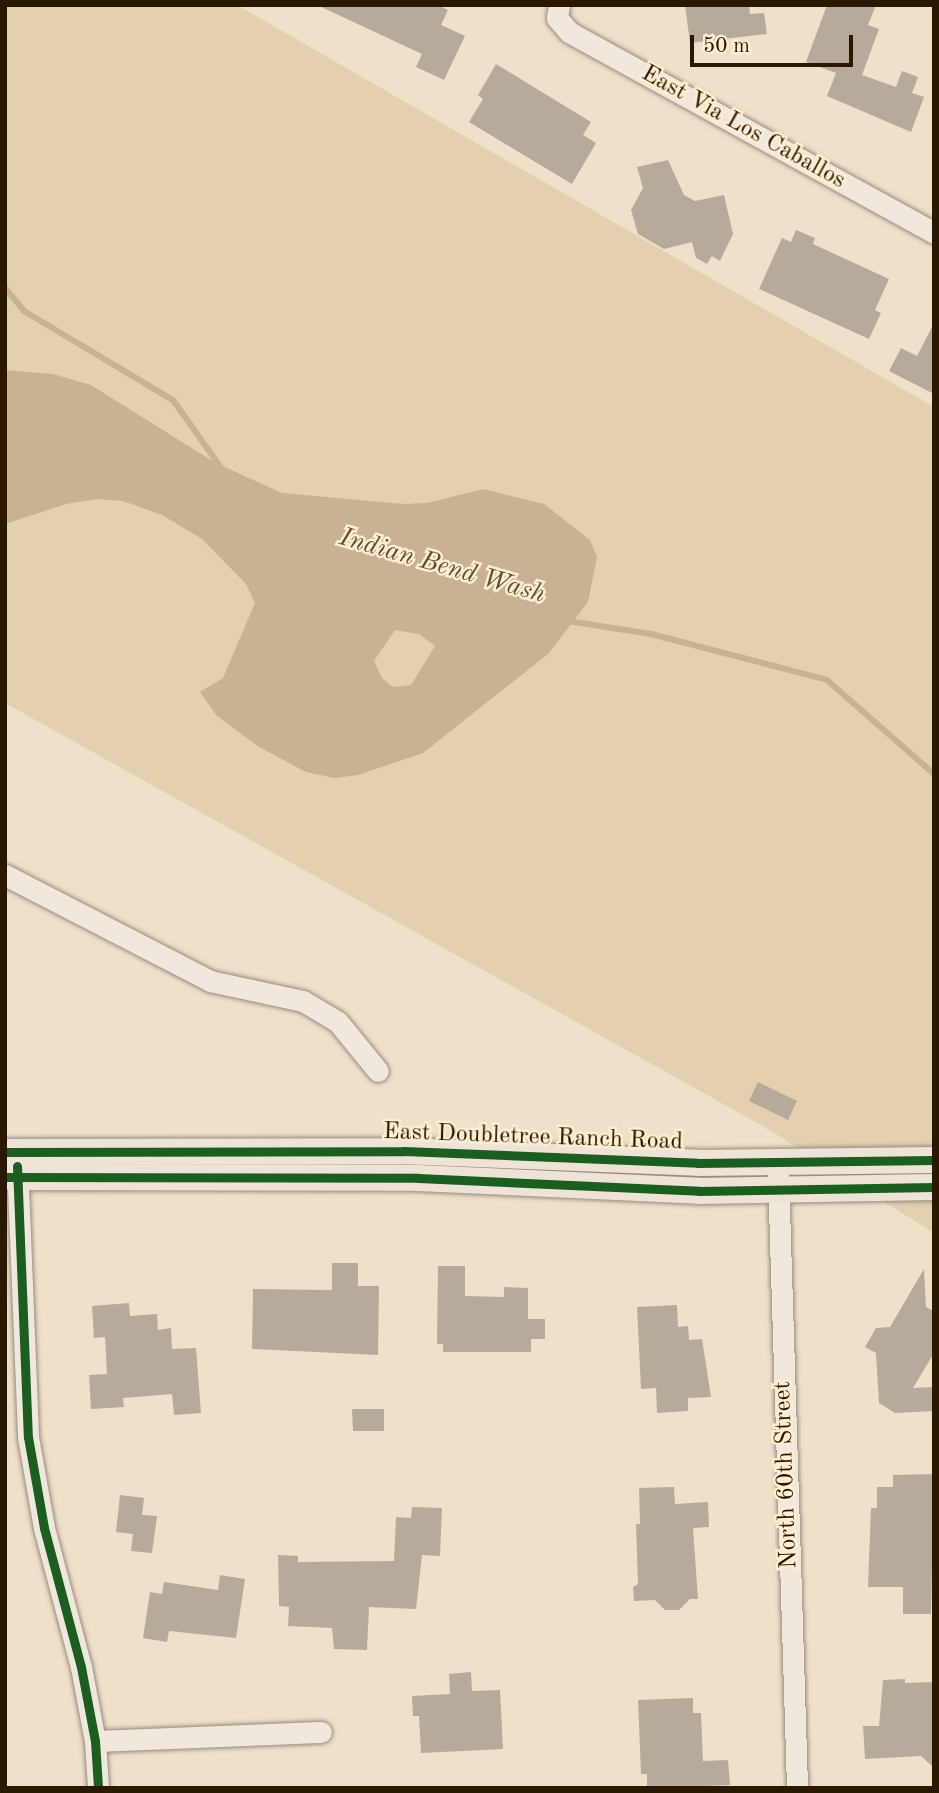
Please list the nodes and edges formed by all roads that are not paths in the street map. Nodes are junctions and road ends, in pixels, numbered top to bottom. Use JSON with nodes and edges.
{"nodes":[{"id":1,"x":558,"y":12,"type":"edge"},
{"id":2,"x":932,"y":227,"type":"edge"},
{"id":3,"x":5,"y":875,"type":"edge"},
{"id":4,"x":378,"y":1071,"type":"dead end"},
{"id":5,"x":404,"y":1151,"type":"junction"},
{"id":6,"x":934,"y":1160,"type":"edge"},
{"id":7,"x":778,"y":1163,"type":"junction"},
{"id":8,"x":11,"y":1164,"type":"edge"},
{"id":9,"x":404,"y":1178,"type":"junction"},
{"id":10,"x":934,"y":1187,"type":"edge"},
{"id":11,"x":778,"y":1190,"type":"junction"},
{"id":12,"x":321,"y":1732,"type":"dead end"},
{"id":13,"x":95,"y":1741,"type":"junction"},
{"id":14,"x":98,"y":1788,"type":"edge"},
{"id":15,"x":797,"y":1788,"type":"edge"}],
"edges":[{"from":1,"to":2,"type":"street","name":"East Via Los Caballos"},
{"from":3,"to":4,"type":"street"},
{"from":5,"to":7,"type":"main road","name":"East Doubletree Ranch Road"},
{"from":5,"to":8,"type":"main road","name":"East Doubletree Ranch Road"},
{"from":5,"to":9,"type":"main road"},
{"from":6,"to":7,"type":"main road","name":"East Doubletree Ranch Road"},
{"from":7,"to":11,"type":"street","name":"North 60th Street"},
{"from":8,"to":9,"type":"main road","name":"East Doubletree Ranch Road"},
{"from":8,"to":13,"type":"street"},
{"from":9,"to":11,"type":"main road","name":"East Doubletree Ranch Road"},
{"from":10,"to":11,"type":"main road","name":"East Doubletree Ranch Road"},
{"from":11,"to":15,"type":"street","name":"North 60th Street"},
{"from":12,"to":13,"type":"street"},
{"from":13,"to":14,"type":"street"}]}
